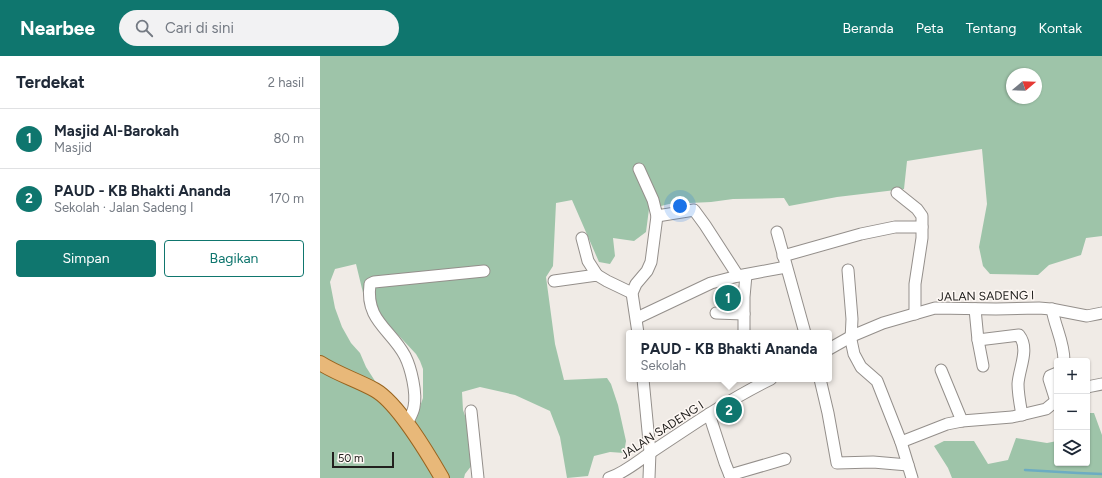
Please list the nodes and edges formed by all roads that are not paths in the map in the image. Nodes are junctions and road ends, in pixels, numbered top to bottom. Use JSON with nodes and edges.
{"nodes":[{"id":1,"x":639,"y":169,"type":"dead end"},
{"id":2,"x":897,"y":193,"type":"dead end"},
{"id":3,"x":657,"y":216,"type":"junction"},
{"id":4,"x":922,"y":227,"type":"junction"},
{"id":5,"x":777,"y":232,"type":"dead end"},
{"id":6,"x":582,"y":238,"type":"dead end"},
{"id":7,"x":785,"y":261,"type":"junction"},
{"id":8,"x":848,"y":270,"type":"dead end"},
{"id":9,"x":484,"y":271,"type":"dead end"},
{"id":10,"x":597,"y":275,"type":"junction"},
{"id":11,"x":742,"y":275,"type":"junction"},
{"id":12,"x":554,"y":281,"type":"dead end"},
{"id":13,"x":632,"y":293,"type":"junction"},
{"id":14,"x":975,"y":309,"type":"junction"},
{"id":15,"x":1052,"y":309,"type":"junction"},
{"id":16,"x":716,"y":313,"type":"dead end"},
{"id":17,"x":1102,"y":313,"type":"edge"},
{"id":18,"x":744,"y":314,"type":"junction"},
{"id":19,"x":915,"y":314,"type":"junction"},
{"id":20,"x":637,"y":318,"type":"junction"},
{"id":21,"x":638,"y":330,"type":"edge"},
{"id":22,"x":744,"y":330,"type":"edge"},
{"id":23,"x":804,"y":330,"type":"edge"},
{"id":24,"x":852,"y":336,"type":"junction"},
{"id":25,"x":978,"y":340,"type":"junction"},
{"id":26,"x":832,"y":347,"type":"edge"},
{"id":27,"x":1064,"y":358,"type":"edge"},
{"id":28,"x":320,"y":362,"type":"edge"},
{"id":29,"x":983,"y":366,"type":"dead end"},
{"id":30,"x":941,"y":370,"type":"dead end"},
{"id":31,"x":1054,"y":374,"type":"edge"},
{"id":32,"x":643,"y":382,"type":"edge"},
{"id":33,"x":746,"y":382,"type":"edge"},
{"id":34,"x":764,"y":382,"type":"edge"},
{"id":35,"x":821,"y":382,"type":"edge"},
{"id":36,"x":1102,"y":384,"type":"edge"},
{"id":37,"x":1090,"y":386,"type":"edge"},
{"id":38,"x":747,"y":391,"type":"junction"},
{"id":39,"x":1054,"y":392,"type":"edge"},
{"id":40,"x":1054,"y":402,"type":"edge"},
{"id":41,"x":470,"y":410,"type":"dead end"},
{"id":42,"x":709,"y":414,"type":"junction"},
{"id":43,"x":1022,"y":415,"type":"junction"},
{"id":44,"x":962,"y":421,"type":"junction"},
{"id":45,"x":407,"y":424,"type":"junction"},
{"id":46,"x":901,"y":442,"type":"junction"},
{"id":47,"x":650,"y":452,"type":"junction"},
{"id":48,"x":785,"y":459,"type":"dead end"},
{"id":49,"x":908,"y":465,"type":"junction"},
{"id":50,"x":731,"y":476,"type":"edge"},
{"id":51,"x":612,"y":477,"type":"edge"},
{"id":52,"x":442,"y":478,"type":"edge"},
{"id":53,"x":478,"y":478,"type":"edge"},
{"id":54,"x":649,"y":478,"type":"edge"},
{"id":55,"x":912,"y":478,"type":"edge"}],
"edges":[{"from":1,"to":3,"type":"street"},
{"from":2,"to":4,"type":"street"},
{"from":3,"to":11,"type":"street"},
{"from":3,"to":13,"type":"street"},
{"from":4,"to":7,"type":"street"},
{"from":4,"to":19,"type":"street"},
{"from":5,"to":7,"type":"street"},
{"from":6,"to":10,"type":"street"},
{"from":7,"to":11,"type":"street"},
{"from":7,"to":23,"type":"street"},
{"from":8,"to":24,"type":"street"},
{"from":9,"to":45,"type":"street"},
{"from":10,"to":12,"type":"street"},
{"from":10,"to":13,"type":"street"},
{"from":11,"to":18,"type":"street"},
{"from":11,"to":20,"type":"street"},
{"from":13,"to":20,"type":"street"},
{"from":14,"to":15,"type":"street","name":"JALAN SADENG I"},
{"from":14,"to":19,"type":"street","name":"JALAN SADENG I"},
{"from":14,"to":25,"type":"street"},
{"from":15,"to":17,"type":"street","name":"JALAN SADENG I"},
{"from":15,"to":27,"type":"street"},
{"from":16,"to":18,"type":"street"},
{"from":18,"to":22,"type":"street"},
{"from":19,"to":24,"type":"street","name":"JALAN SADENG I"},
{"from":20,"to":21,"type":"street"},
{"from":24,"to":26,"type":"street","name":"JALAN SADENG I"},
{"from":24,"to":46,"type":"street"},
{"from":25,"to":29,"type":"street"},
{"from":25,"to":43,"type":"street"},
{"from":28,"to":45,"type":"main road"},
{"from":30,"to":44,"type":"street"},
{"from":31,"to":39,"type":"street"},
{"from":32,"to":47,"type":"street"},
{"from":33,"to":38,"type":"street"},
{"from":34,"to":38,"type":"street","name":"JALAN SADENG I"},
{"from":35,"to":49,"type":"street"},
{"from":36,"to":37,"type":"street"},
{"from":38,"to":42,"type":"street","name":"JALAN SADENG I"},
{"from":40,"to":43,"type":"street"},
{"from":41,"to":53,"type":"street"},
{"from":42,"to":47,"type":"street","name":"JALAN SADENG I"},
{"from":42,"to":50,"type":"street"},
{"from":43,"to":44,"type":"street"},
{"from":44,"to":46,"type":"street"},
{"from":45,"to":52,"type":"main road"},
{"from":46,"to":49,"type":"street"},
{"from":47,"to":51,"type":"street","name":"JALAN SADENG I"},
{"from":47,"to":54,"type":"street"},
{"from":48,"to":50,"type":"street"},
{"from":49,"to":55,"type":"street"}]}
